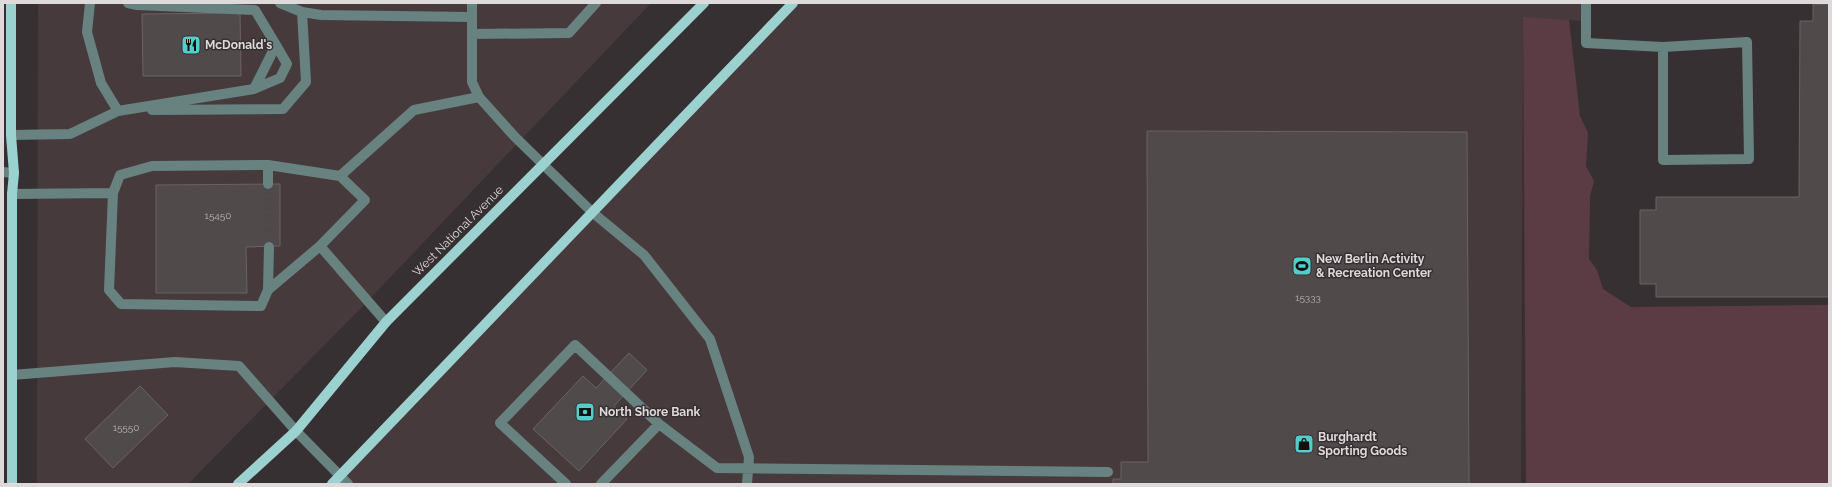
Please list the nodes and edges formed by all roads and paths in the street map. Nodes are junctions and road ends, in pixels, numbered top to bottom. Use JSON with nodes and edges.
{"nodes":[{"id":1,"x":11,"y":3,"type":"edge"},
{"id":2,"x":90,"y":3,"type":"edge"},
{"id":3,"x":128,"y":3,"type":"edge"},
{"id":4,"x":280,"y":3,"type":"edge"},
{"id":5,"x":472,"y":3,"type":"edge"},
{"id":6,"x":596,"y":3,"type":"edge"},
{"id":7,"x":704,"y":3,"type":"edge"},
{"id":8,"x":794,"y":3,"type":"edge"},
{"id":9,"x":1586,"y":3,"type":"edge"},
{"id":10,"x":302,"y":12,"type":"junction"},
{"id":11,"x":471,"y":16,"type":"junction"},
{"id":12,"x":472,"y":34,"type":"junction"},
{"id":13,"x":276,"y":45,"type":"junction"},
{"id":14,"x":1663,"y":47,"type":"junction"},
{"id":15,"x":254,"y":89,"type":"junction"},
{"id":16,"x":479,"y":97,"type":"junction"},
{"id":17,"x":118,"y":111,"type":"junction"},
{"id":18,"x":11,"y":135,"type":"junction"},
{"id":19,"x":268,"y":165,"type":"junction"},
{"id":20,"x":543,"y":165,"type":"junction"},
{"id":21,"x":3,"y":172,"type":"edge"},
{"id":22,"x":14,"y":173,"type":"junction"},
{"id":23,"x":340,"y":176,"type":"junction"},
{"id":24,"x":268,"y":184,"type":"tunnel mouth"},
{"id":25,"x":114,"y":193,"type":"junction"},
{"id":26,"x":12,"y":194,"type":"junction"},
{"id":27,"x":592,"y":212,"type":"junction"},
{"id":28,"x":320,"y":246,"type":"junction"},
{"id":29,"x":269,"y":247,"type":"tunnel mouth"},
{"id":30,"x":268,"y":290,"type":"junction"},
{"id":31,"x":386,"y":322,"type":"junction"},
{"id":32,"x":12,"y":375,"type":"junction"},
{"id":33,"x":659,"y":424,"type":"junction"},
{"id":34,"x":296,"y":431,"type":"junction"},
{"id":35,"x":748,"y":468,"type":"junction"},
{"id":36,"x":1108,"y":472,"type":"dead end"},
{"id":37,"x":340,"y":475,"type":"junction"},
{"id":38,"x":12,"y":484,"type":"edge"},
{"id":39,"x":238,"y":484,"type":"edge"},
{"id":40,"x":332,"y":484,"type":"edge"},
{"id":41,"x":348,"y":484,"type":"edge"},
{"id":42,"x":566,"y":484,"type":"edge"},
{"id":43,"x":601,"y":484,"type":"edge"},
{"id":44,"x":748,"y":484,"type":"edge"}],
"edges":[{"from":1,"to":18,"type":"main road"},
{"from":2,"to":17,"type":"street"},
{"from":3,"to":13,"type":"street"},
{"from":4,"to":10,"type":"street"},
{"from":5,"to":11,"type":"street"},
{"from":6,"to":12,"type":"street"},
{"from":7,"to":20,"type":"main road","name":"West National Avenue"},
{"from":8,"to":27,"type":"main road"},
{"from":9,"to":14,"type":"street"},
{"from":10,"to":11,"type":"street"},
{"from":10,"to":17,"type":"street"},
{"from":11,"to":12,"type":"street"},
{"from":12,"to":16,"type":"street"},
{"from":13,"to":15,"type":"street"},
{"from":13,"to":15,"type":"street"},
{"from":14,"to":14,"type":"street"},
{"from":15,"to":17,"type":"street"},
{"from":16,"to":20,"type":"street"},
{"from":16,"to":23,"type":"street"},
{"from":17,"to":18,"type":"street"},
{"from":18,"to":22,"type":"main road"},
{"from":19,"to":23,"type":"street"},
{"from":19,"to":24,"type":"street"},
{"from":19,"to":25,"type":"street"},
{"from":20,"to":27,"type":"street"},
{"from":20,"to":31,"type":"main road","name":"West National Avenue"},
{"from":21,"to":22,"type":"street"},
{"from":22,"to":26,"type":"main road"},
{"from":23,"to":28,"type":"street"},
{"from":25,"to":26,"type":"street"},
{"from":25,"to":30,"type":"street"},
{"from":26,"to":32,"type":"main road"},
{"from":27,"to":35,"type":"street"},
{"from":27,"to":37,"type":"main road"},
{"from":28,"to":30,"type":"street"},
{"from":28,"to":31,"type":"street"},
{"from":29,"to":30,"type":"street"},
{"from":31,"to":34,"type":"main road","name":"West National Avenue"},
{"from":32,"to":34,"type":"street"},
{"from":32,"to":38,"type":"main road"},
{"from":33,"to":35,"type":"street"},
{"from":33,"to":42,"type":"street"},
{"from":33,"to":43,"type":"street"},
{"from":34,"to":37,"type":"street"},
{"from":34,"to":39,"type":"main road","name":"West National Avenue"},
{"from":35,"to":36,"type":"street"},
{"from":35,"to":44,"type":"street"},
{"from":37,"to":40,"type":"main road"},
{"from":37,"to":41,"type":"street"}]}
